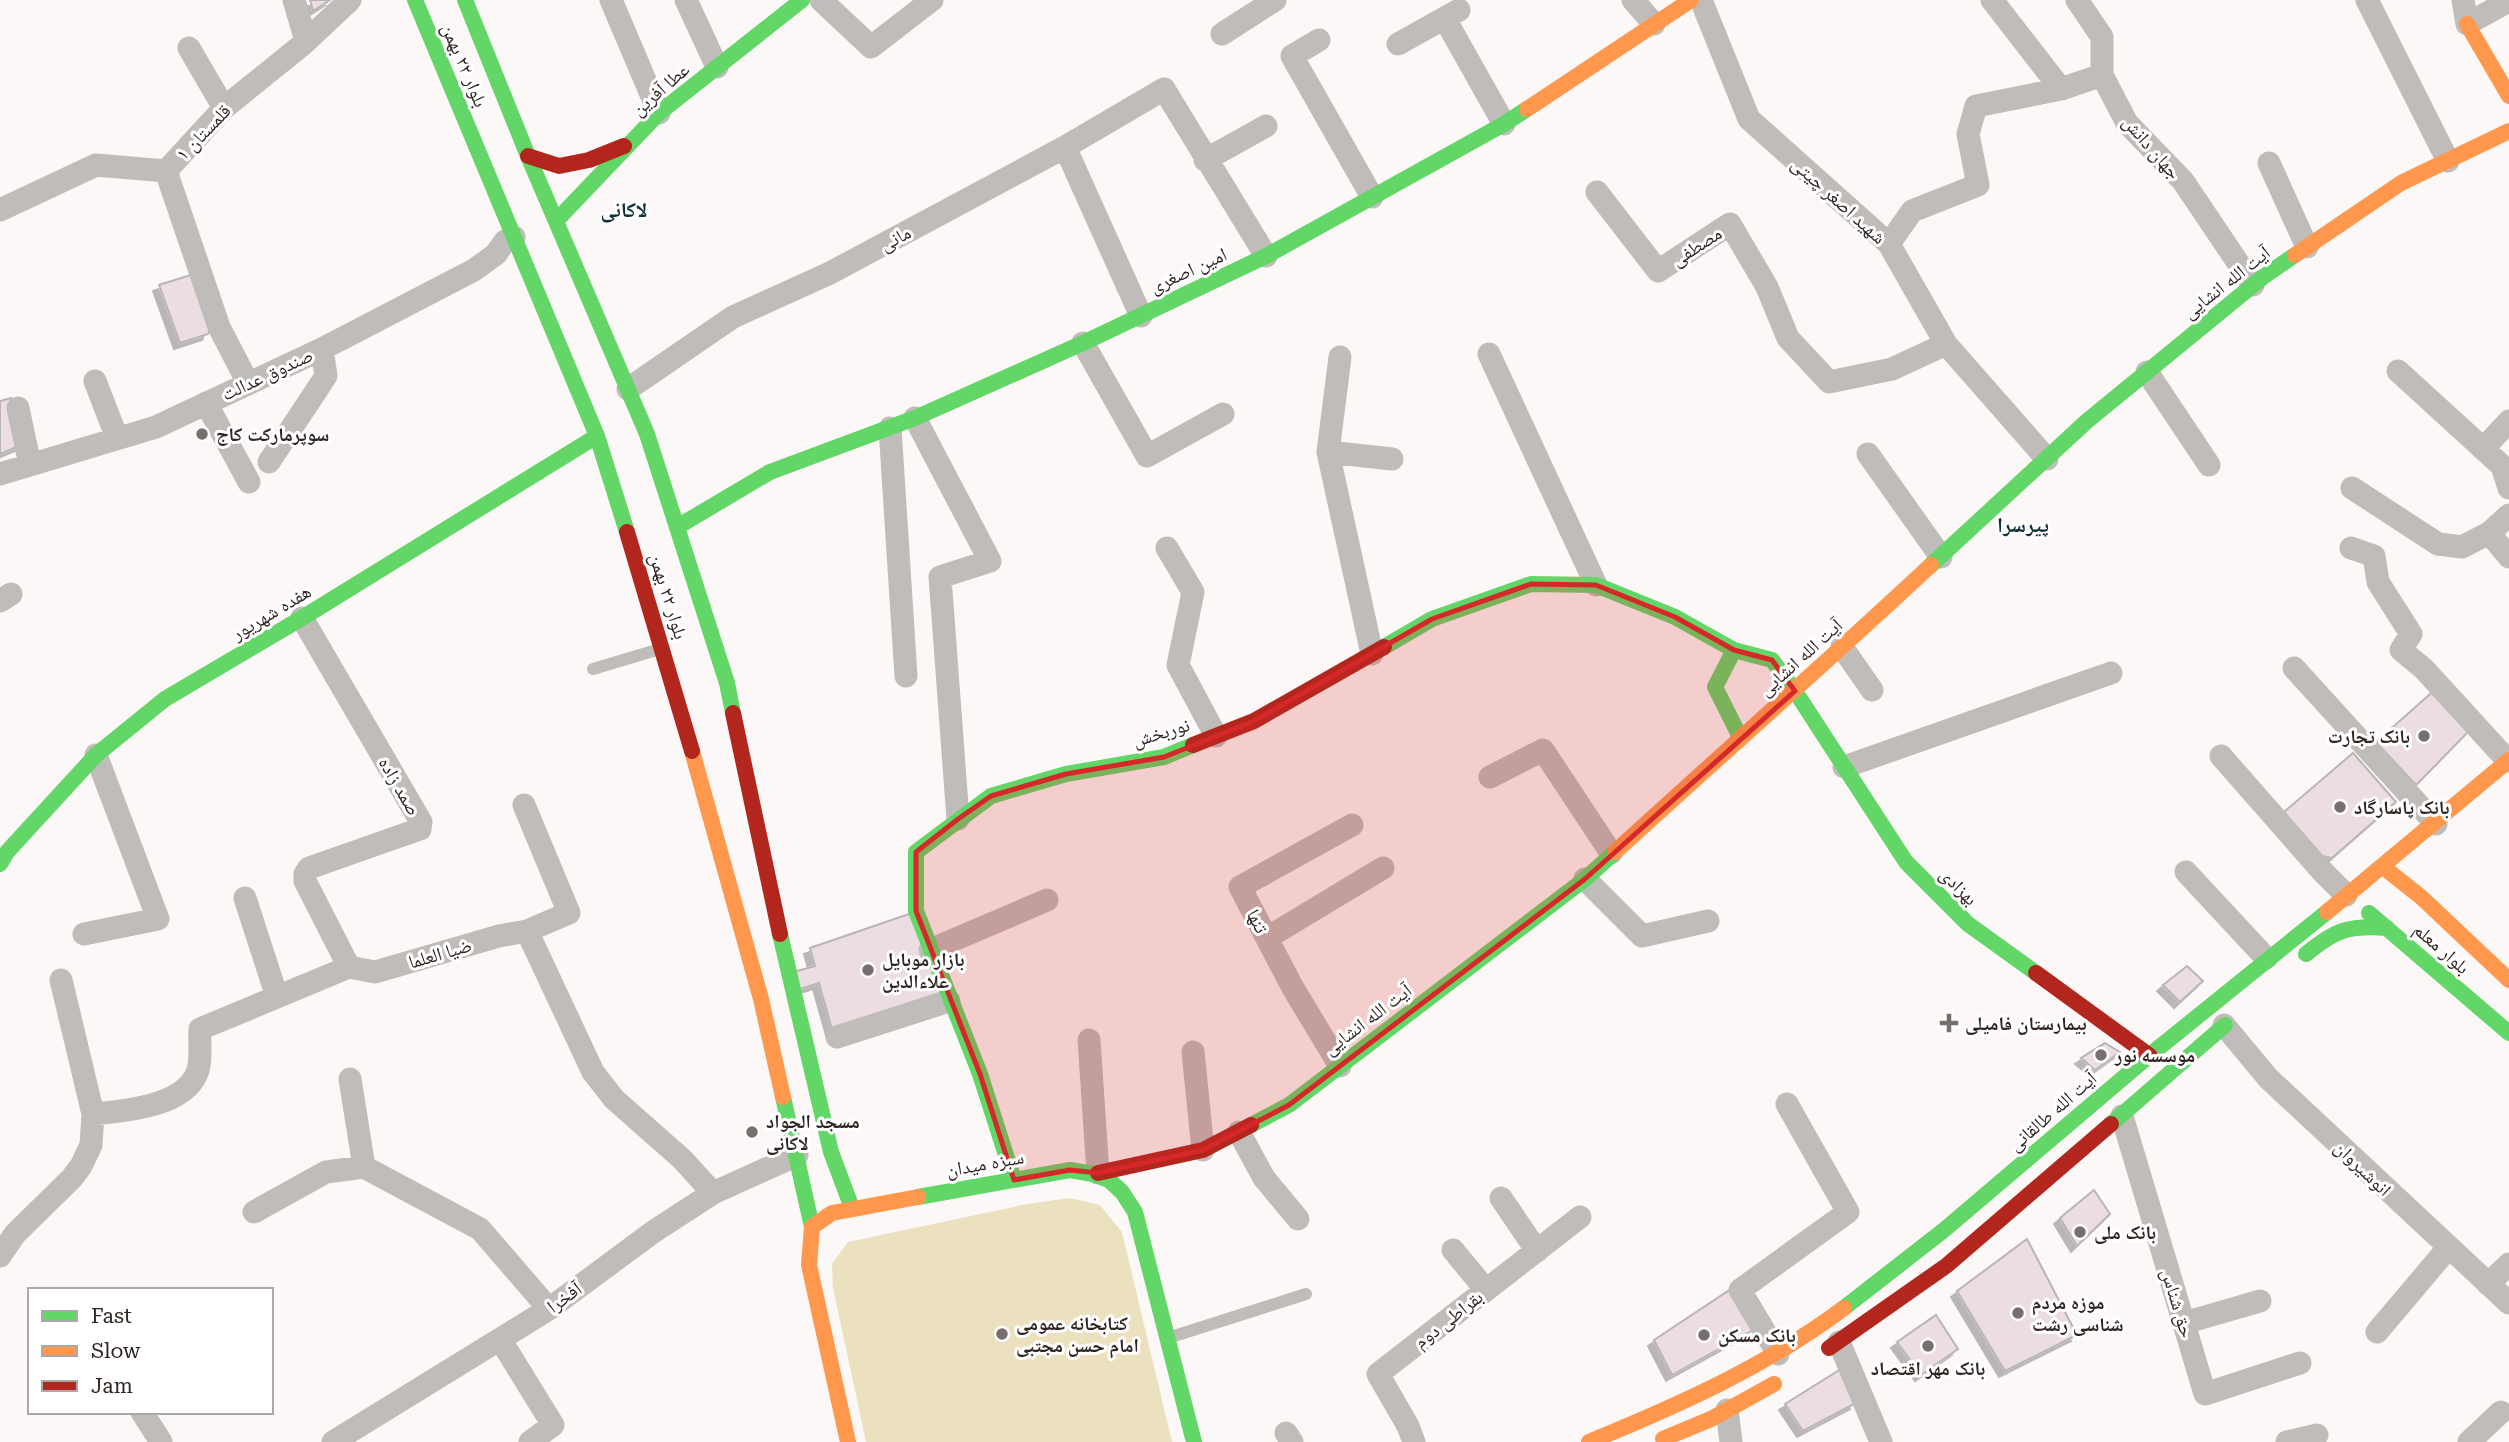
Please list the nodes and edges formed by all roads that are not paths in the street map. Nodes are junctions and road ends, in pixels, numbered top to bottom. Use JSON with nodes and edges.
{"nodes":[{"id":1,"x":294,"y":0,"type":"edge"},
{"id":2,"x":350,"y":0,"type":"edge"},
{"id":3,"x":415,"y":0,"type":"edge"},
{"id":4,"x":465,"y":0,"type":"edge"},
{"id":5,"x":611,"y":0,"type":"edge"},
{"id":6,"x":686,"y":0,"type":"edge"},
{"id":7,"x":802,"y":0,"type":"edge"},
{"id":8,"x":821,"y":0,"type":"edge"},
{"id":9,"x":932,"y":0,"type":"edge"},
{"id":10,"x":1275,"y":0,"type":"edge"},
{"id":11,"x":1633,"y":0,"type":"edge"},
{"id":12,"x":1691,"y":0,"type":"edge"},
{"id":13,"x":1701,"y":0,"type":"edge"},
{"id":14,"x":1992,"y":0,"type":"edge"},
{"id":15,"x":2077,"y":0,"type":"edge"},
{"id":16,"x":2367,"y":0,"type":"edge"},
{"id":17,"x":2463,"y":0,"type":"edge"},
{"id":18,"x":2509,"y":1,"type":"edge"},
{"id":19,"x":1654,"y":24,"type":"junction"},
{"id":20,"x":2467,"y":24,"type":"junction"},
{"id":21,"x":1222,"y":34,"type":"dead end"},
{"id":22,"x":1319,"y":40,"type":"dead end"},
{"id":23,"x":306,"y":41,"type":"junction"},
{"id":24,"x":1398,"y":44,"type":"dead end"},
{"id":25,"x":189,"y":48,"type":"dead end"},
{"id":26,"x":717,"y":67,"type":"junction"},
{"id":27,"x":2102,"y":75,"type":"junction"},
{"id":28,"x":2061,"y":89,"type":"junction"},
{"id":29,"x":2509,"y":96,"type":"edge"},
{"id":30,"x":224,"y":108,"type":"junction"},
{"id":31,"x":659,"y":113,"type":"junction"},
{"id":32,"x":1504,"y":124,"type":"junction"},
{"id":33,"x":1266,"y":126,"type":"dead end"},
{"id":34,"x":2509,"y":131,"type":"edge"},
{"id":35,"x":632,"y":142,"type":"junction"},
{"id":36,"x":1065,"y":147,"type":"junction"},
{"id":37,"x":528,"y":156,"type":"junction"},
{"id":38,"x":1205,"y":160,"type":"junction"},
{"id":39,"x":2448,"y":161,"type":"junction"},
{"id":40,"x":2269,"y":163,"type":"dead end"},
{"id":41,"x":166,"y":171,"type":"junction"},
{"id":42,"x":1597,"y":192,"type":"dead end"},
{"id":43,"x":1372,"y":197,"type":"junction"},
{"id":44,"x":0,"y":210,"type":"edge"},
{"id":45,"x":550,"y":223,"type":"junction"},
{"id":46,"x":520,"y":235,"type":"junction"},
{"id":47,"x":1889,"y":244,"type":"junction"},
{"id":48,"x":2307,"y":247,"type":"junction"},
{"id":49,"x":1266,"y":257,"type":"junction"},
{"id":50,"x":474,"y":270,"type":"junction"},
{"id":51,"x":2253,"y":285,"type":"junction"},
{"id":52,"x":535,"y":289,"type":"junction"},
{"id":53,"x":1141,"y":316,"type":"junction"},
{"id":54,"x":1083,"y":343,"type":"junction"},
{"id":55,"x":1946,"y":344,"type":"junction"},
{"id":56,"x":322,"y":349,"type":"junction"},
{"id":57,"x":1489,"y":354,"type":"dead end"},
{"id":58,"x":1340,"y":357,"type":"dead end"},
{"id":59,"x":2147,"y":372,"type":"junction"},
{"id":60,"x":2398,"y":372,"type":"dead end"},
{"id":61,"x":95,"y":381,"type":"dead end"},
{"id":62,"x":248,"y":383,"type":"junction"},
{"id":63,"x":628,"y":389,"type":"junction"},
{"id":64,"x":206,"y":403,"type":"junction"},
{"id":65,"x":18,"y":408,"type":"dead end"},
{"id":66,"x":1223,"y":414,"type":"dead end"},
{"id":67,"x":915,"y":418,"type":"junction"},
{"id":68,"x":2509,"y":421,"type":"edge"},
{"id":69,"x":890,"y":428,"type":"junction"},
{"id":70,"x":597,"y":436,"type":"junction"},
{"id":71,"x":117,"y":438,"type":"junction"},
{"id":72,"x":2483,"y":449,"type":"junction"},
{"id":73,"x":1328,"y":452,"type":"junction"},
{"id":74,"x":1868,"y":454,"type":"dead end"},
{"id":75,"x":1392,"y":459,"type":"dead end"},
{"id":76,"x":2047,"y":459,"type":"junction"},
{"id":77,"x":269,"y":462,"type":"dead end"},
{"id":78,"x":30,"y":465,"type":"junction"},
{"id":79,"x":2209,"y":465,"type":"dead end"},
{"id":80,"x":0,"y":474,"type":"edge"},
{"id":81,"x":249,"y":482,"type":"dead end"},
{"id":82,"x":2353,"y":488,"type":"dead end"},
{"id":83,"x":2509,"y":488,"type":"edge"},
{"id":84,"x":2509,"y":515,"type":"edge"},
{"id":85,"x":677,"y":527,"type":"junction"},
{"id":86,"x":2489,"y":533,"type":"junction"},
{"id":87,"x":1167,"y":548,"type":"dead end"},
{"id":88,"x":2351,"y":548,"type":"dead end"},
{"id":89,"x":1941,"y":556,"type":"junction"},
{"id":90,"x":2509,"y":557,"type":"edge"},
{"id":91,"x":1596,"y":585,"type":"junction"},
{"id":92,"x":302,"y":618,"type":"junction"},
{"id":93,"x":663,"y":648,"type":"junction"},
{"id":94,"x":1842,"y":648,"type":"junction"},
{"id":95,"x":1734,"y":650,"type":"junction"},
{"id":96,"x":1372,"y":654,"type":"junction"},
{"id":97,"x":2294,"y":668,"type":"dead end"},
{"id":98,"x":593,"y":669,"type":"dead end"},
{"id":99,"x":2111,"y":673,"type":"dead end"},
{"id":100,"x":906,"y":676,"type":"dead end"},
{"id":101,"x":1872,"y":690,"type":"dead end"},
{"id":102,"x":1795,"y":691,"type":"junction"},
{"id":103,"x":1216,"y":736,"type":"junction"},
{"id":104,"x":1740,"y":737,"type":"junction"},
{"id":105,"x":96,"y":755,"type":"junction"},
{"id":106,"x":2221,"y":756,"type":"dead end"},
{"id":107,"x":2508,"y":760,"type":"edge"},
{"id":108,"x":1844,"y":767,"type":"junction"},
{"id":109,"x":1490,"y":777,"type":"dead end"},
{"id":110,"x":524,"y":806,"type":"dead end"},
{"id":111,"x":958,"y":819,"type":"junction"},
{"id":112,"x":2436,"y":824,"type":"junction"},
{"id":113,"x":1352,"y":825,"type":"dead end"},
{"id":114,"x":739,"y":841,"type":"junction"},
{"id":115,"x":3,"y":848,"type":"edge"},
{"id":116,"x":1611,"y":853,"type":"junction"},
{"id":117,"x":2382,"y":866,"type":"junction"},
{"id":118,"x":1383,"y":868,"type":"dead end"},
{"id":119,"x":2186,"y":872,"type":"dead end"},
{"id":120,"x":1585,"y":878,"type":"junction"},
{"id":121,"x":2346,"y":895,"type":"junction"},
{"id":122,"x":245,"y":898,"type":"dead end"},
{"id":123,"x":1047,"y":900,"type":"dead end"},
{"id":124,"x":1708,"y":921,"type":"dead end"},
{"id":125,"x":2387,"y":928,"type":"junction"},
{"id":126,"x":527,"y":931,"type":"junction"},
{"id":127,"x":84,"y":934,"type":"dead end"},
{"id":128,"x":1266,"y":938,"type":"junction"},
{"id":129,"x":930,"y":950,"type":"junction"},
{"id":130,"x":2266,"y":958,"type":"junction"},
{"id":131,"x":2293,"y":966,"type":"dead end"},
{"id":132,"x":349,"y":967,"type":"junction"},
{"id":133,"x":2509,"y":980,"type":"edge"},
{"id":134,"x":61,"y":981,"type":"dead end"},
{"id":135,"x":277,"y":997,"type":"junction"},
{"id":136,"x":949,"y":1001,"type":"junction"},
{"id":137,"x":2229,"y":1021,"type":"joint"},
{"id":138,"x":2509,"y":1033,"type":"edge"},
{"id":139,"x":836,"y":1037,"type":"dead end"},
{"id":140,"x":1089,"y":1040,"type":"dead end"},
{"id":141,"x":1193,"y":1052,"type":"dead end"},
{"id":142,"x":2150,"y":1056,"type":"junction"},
{"id":143,"x":1340,"y":1066,"type":"junction"},
{"id":144,"x":350,"y":1079,"type":"dead end"},
{"id":145,"x":1787,"y":1104,"type":"dead end"},
{"id":146,"x":93,"y":1114,"type":"junction"},
{"id":147,"x":2122,"y":1116,"type":"junction"},
{"id":148,"x":1239,"y":1132,"type":"junction"},
{"id":149,"x":1203,"y":1150,"type":"junction"},
{"id":150,"x":797,"y":1155,"type":"junction"},
{"id":151,"x":364,"y":1167,"type":"junction"},
{"id":152,"x":836,"y":1169,"type":"junction"},
{"id":153,"x":1098,"y":1173,"type":"junction"},
{"id":154,"x":801,"y":1179,"type":"junction"},
{"id":155,"x":1014,"y":1180,"type":"junction"},
{"id":156,"x":713,"y":1193,"type":"junction"},
{"id":157,"x":1501,"y":1198,"type":"dead end"},
{"id":158,"x":852,"y":1208,"type":"junction"},
{"id":159,"x":254,"y":1212,"type":"dead end"},
{"id":160,"x":1580,"y":1217,"type":"dead end"},
{"id":161,"x":1298,"y":1219,"type":"dead end"},
{"id":162,"x":812,"y":1227,"type":"junction"},
{"id":163,"x":2448,"y":1248,"type":"junction"},
{"id":164,"x":1453,"y":1250,"type":"dead end"},
{"id":165,"x":1537,"y":1251,"type":"junction"},
{"id":166,"x":0,"y":1256,"type":"edge"},
{"id":167,"x":2509,"y":1264,"type":"edge"},
{"id":168,"x":2488,"y":1284,"type":"junction"},
{"id":169,"x":1486,"y":1290,"type":"junction"},
{"id":170,"x":1306,"y":1294,"type":"dead end"},
{"id":171,"x":2260,"y":1301,"type":"dead end"},
{"id":172,"x":2509,"y":1303,"type":"edge"},
{"id":173,"x":549,"y":1309,"type":"junction"},
{"id":174,"x":2184,"y":1323,"type":"junction"},
{"id":175,"x":2376,"y":1332,"type":"dead end"},
{"id":176,"x":1168,"y":1338,"type":"junction"},
{"id":177,"x":500,"y":1339,"type":"junction"},
{"id":178,"x":1839,"y":1342,"type":"junction"},
{"id":179,"x":1778,"y":1354,"type":"junction"},
{"id":180,"x":1819,"y":1355,"type":"dead end"},
{"id":181,"x":2300,"y":1363,"type":"dead end"},
{"id":182,"x":1790,"y":1374,"type":"dead end"},
{"id":183,"x":1727,"y":1410,"type":"junction"},
{"id":184,"x":2501,"y":1412,"type":"dead end"},
{"id":185,"x":143,"y":1414,"type":"edge"},
{"id":186,"x":2317,"y":1435,"type":"dead end"},
{"id":187,"x":161,"y":1442,"type":"edge"},
{"id":188,"x":333,"y":1442,"type":"edge"},
{"id":189,"x":530,"y":1442,"type":"edge"},
{"id":190,"x":848,"y":1442,"type":"edge"},
{"id":191,"x":1195,"y":1442,"type":"edge"},
{"id":192,"x":1414,"y":1442,"type":"edge"},
{"id":193,"x":1589,"y":1442,"type":"edge"},
{"id":194,"x":1656,"y":1442,"type":"edge"},
{"id":195,"x":1731,"y":1442,"type":"edge"},
{"id":196,"x":1881,"y":1442,"type":"edge"},
{"id":197,"x":2287,"y":1442,"type":"edge"},
{"id":198,"x":2469,"y":1442,"type":"edge"}],
"edges":[{"from":1,"to":23,"type":"street"},
{"from":2,"to":23,"type":"street","name":"قلمستان ۱"},
{"from":3,"to":46,"type":"main road","name":"بلوار ۲۲ بهمن"},
{"from":4,"to":37,"type":"main road","name":"بلوار ۲۲ بهمن"},
{"from":5,"to":31,"type":"street"},
{"from":6,"to":26,"type":"street"},
{"from":7,"to":26,"type":"main road","name":"عطا آفرین"},
{"from":8,"to":9,"type":"street"},
{"from":10,"to":21,"type":"street"},
{"from":11,"to":19,"type":"street"},
{"from":12,"to":19,"type":"main road","name":"امین اصغری"},
{"from":13,"to":47,"type":"street","name":"شهید اصغر چیتی"},
{"from":14,"to":28,"type":"street"},
{"from":15,"to":27,"type":"street","name":"جهان دانش"},
{"from":16,"to":39,"type":"street"},
{"from":17,"to":20,"type":"street"},
{"from":18,"to":20,"type":"street"},
{"from":19,"to":32,"type":"main road","name":"امین اصغری"},
{"from":20,"to":29,"type":"main road"},
{"from":22,"to":43,"type":"street"},
{"from":23,"to":30,"type":"street","name":"قلمستان ۱"},
{"from":24,"to":32,"type":"street"},
{"from":25,"to":30,"type":"street"},
{"from":26,"to":31,"type":"main road","name":"عطا آفرین"},
{"from":27,"to":28,"type":"street"},
{"from":27,"to":51,"type":"street","name":"جهان دانش"},
{"from":28,"to":47,"type":"street"},
{"from":30,"to":41,"type":"street","name":"قلمستان ۱"},
{"from":31,"to":35,"type":"main road","name":"عطا آفرین"},
{"from":32,"to":43,"type":"main road","name":"امین اصغری"},
{"from":33,"to":38,"type":"street"},
{"from":34,"to":39,"type":"main road","name":"آیت الله انشایی"},
{"from":35,"to":37,"type":"main road"},
{"from":35,"to":45,"type":"main road","name":"عطا آفرین"},
{"from":36,"to":38,"type":"street","name":"مانی"},
{"from":36,"to":53,"type":"street"},
{"from":36,"to":63,"type":"street","name":"مانی"},
{"from":37,"to":45,"type":"main road","name":"بلوار ۲۲ بهمن"},
{"from":38,"to":49,"type":"street"},
{"from":39,"to":48,"type":"main road","name":"آیت الله انشایی"},
{"from":40,"to":48,"type":"street"},
{"from":41,"to":44,"type":"street"},
{"from":41,"to":62,"type":"street","name":"قلمستان ۱"},
{"from":42,"to":55,"type":"street","name":"مصطفی"},
{"from":43,"to":49,"type":"main road","name":"امین اصغری"},
{"from":45,"to":63,"type":"main road","name":"بلوار ۲۲ بهمن"},
{"from":46,"to":50,"type":"street","name":"صندوق عدالت"},
{"from":46,"to":52,"type":"main road","name":"بلوار ۲۲ بهمن"},
{"from":47,"to":55,"type":"street","name":"شهید اصغر چیتی"},
{"from":48,"to":51,"type":"main road","name":"آیت الله انشایی"},
{"from":49,"to":53,"type":"main road","name":"امین اصغری"},
{"from":50,"to":52,"type":"street"},
{"from":50,"to":56,"type":"street","name":"صندوق عدالت"},
{"from":51,"to":59,"type":"main road","name":"آیت الله انشایی"},
{"from":52,"to":70,"type":"main road","name":"بلوار ۲۲ بهمن"},
{"from":53,"to":54,"type":"main road","name":"امین اصغری"},
{"from":54,"to":66,"type":"street"},
{"from":54,"to":67,"type":"main road","name":"امین اصغری"},
{"from":55,"to":76,"type":"street","name":"شهید اصغر چیتی"},
{"from":56,"to":62,"type":"street","name":"صندوق عدالت"},
{"from":56,"to":77,"type":"street"},
{"from":57,"to":91,"type":"street"},
{"from":58,"to":73,"type":"street"},
{"from":59,"to":76,"type":"main road","name":"آیت الله انشایی"},
{"from":59,"to":79,"type":"street"},
{"from":60,"to":72,"type":"street"},
{"from":61,"to":71,"type":"street"},
{"from":62,"to":64,"type":"street","name":"صندوق عدالت"},
{"from":63,"to":85,"type":"main road","name":"بلوار ۲۲ بهمن"},
{"from":64,"to":71,"type":"street","name":"صندوق عدالت"},
{"from":64,"to":81,"type":"street"},
{"from":65,"to":78,"type":"street"},
{"from":67,"to":69,"type":"main road","name":"امین اصغری"},
{"from":67,"to":111,"type":"street"},
{"from":68,"to":72,"type":"street"},
{"from":69,"to":85,"type":"main road","name":"امین اصغری"},
{"from":69,"to":100,"type":"street"},
{"from":70,"to":92,"type":"main road","name":"هفده شهریور"},
{"from":70,"to":93,"type":"main road","name":"بلوار ۲۲ بهمن"},
{"from":71,"to":78,"type":"street","name":"صندوق عدالت"},
{"from":72,"to":83,"type":"street"},
{"from":73,"to":75,"type":"street"},
{"from":73,"to":96,"type":"street"},
{"from":74,"to":89,"type":"street"},
{"from":76,"to":89,"type":"main road","name":"آیت الله انشایی"},
{"from":78,"to":80,"type":"street","name":"صندوق عدالت"},
{"from":82,"to":86,"type":"street"},
{"from":84,"to":86,"type":"street"},
{"from":85,"to":114,"type":"main road","name":"بلوار ۲۲ بهمن"},
{"from":86,"to":90,"type":"street"},
{"from":87,"to":103,"type":"street"},
{"from":88,"to":107,"type":"street"},
{"from":89,"to":94,"type":"main road","name":"آیت الله انشایی"},
{"from":91,"to":95,"type":"main road","name":"نوربخش"},
{"from":91,"to":96,"type":"main road","name":"نوربخش"},
{"from":92,"to":105,"type":"main road","name":"هفده شهریور"},
{"from":92,"to":132,"type":"street","name":"صمد زاده"},
{"from":93,"to":98,"type":"lane"},
{"from":93,"to":114,"type":"main road","name":"بلوار ۲۲ بهمن"},
{"from":94,"to":101,"type":"street"},
{"from":94,"to":102,"type":"main road","name":"آیت الله انشایی"},
{"from":95,"to":102,"type":"main road","name":"نوربخش"},
{"from":95,"to":104,"type":"main road"},
{"from":96,"to":103,"type":"main road","name":"نوربخش"},
{"from":97,"to":112,"type":"street"},
{"from":99,"to":108,"type":"street"},
{"from":102,"to":104,"type":"main road","name":"آیت الله انشایی"},
{"from":102,"to":108,"type":"main road","name":"بهزادی"},
{"from":103,"to":111,"type":"main road","name":"نوربخش"},
{"from":104,"to":116,"type":"main road","name":"آیت الله انشایی"},
{"from":105,"to":115,"type":"main road","name":"هفده شهریور"},
{"from":105,"to":127,"type":"street"},
{"from":106,"to":121,"type":"street"},
{"from":107,"to":112,"type":"main road","name":"آیت الله طالقانی"},
{"from":108,"to":142,"type":"main road","name":"بهزادی"},
{"from":109,"to":116,"type":"street"},
{"from":110,"to":126,"type":"street","name":"ضیا العلما"},
{"from":111,"to":129,"type":"main road","name":"نوربخش"},
{"from":112,"to":117,"type":"main road","name":"آیت الله طالقانی"},
{"from":113,"to":128,"type":"street","name":"تنها"},
{"from":114,"to":150,"type":"main road","name":"بلوار ۲۲ بهمن"},
{"from":114,"to":152,"type":"main road","name":"بلوار ۲۲ بهمن"},
{"from":116,"to":120,"type":"main road","name":"آیت الله انشایی"},
{"from":117,"to":121,"type":"main road","name":"آیت الله طالقانی"},
{"from":117,"to":133,"type":"main road","name":"بلوار معلم"},
{"from":118,"to":128,"type":"street"},
{"from":119,"to":130,"type":"street"},
{"from":120,"to":124,"type":"street"},
{"from":120,"to":143,"type":"main road","name":"آیت الله انشایی"},
{"from":121,"to":125,"type":"main road","name":"بلوار معلم"},
{"from":121,"to":130,"type":"main road","name":"آیت الله طالقانی"},
{"from":122,"to":135,"type":"street"},
{"from":123,"to":129,"type":"street"},
{"from":125,"to":131,"type":"main road"},
{"from":125,"to":138,"type":"main road","name":"بلوار معلم"},
{"from":126,"to":132,"type":"street","name":"ضیا العلما"},
{"from":126,"to":156,"type":"street"},
{"from":128,"to":143,"type":"street","name":"تنها"},
{"from":129,"to":136,"type":"main road","name":"نوربخش"},
{"from":130,"to":142,"type":"main road","name":"آیت الله طالقانی"},
{"from":132,"to":135,"type":"street","name":"ضیا العلما"},
{"from":134,"to":146,"type":"street"},
{"from":135,"to":146,"type":"street","name":"ضیا العلما"},
{"from":136,"to":139,"type":"street"},
{"from":136,"to":155,"type":"main road","name":"نوربخش"},
{"from":137,"to":147,"type":"main road"},
{"from":137,"to":163,"type":"street","name":"انوشیروان"},
{"from":140,"to":153,"type":"street"},
{"from":141,"to":149,"type":"street"},
{"from":142,"to":179,"type":"main road","name":"آیت الله طالقانی"},
{"from":143,"to":148,"type":"main road","name":"آیت الله انشایی"},
{"from":144,"to":151,"type":"street"},
{"from":145,"to":179,"type":"street"},
{"from":146,"to":166,"type":"street"},
{"from":147,"to":174,"type":"street","name":"حق شناس"},
{"from":147,"to":178,"type":"main road"},
{"from":148,"to":149,"type":"main road","name":"آیت الله انشایی"},
{"from":148,"to":161,"type":"street"},
{"from":149,"to":153,"type":"main road","name":"آیت الله انشایی"},
{"from":150,"to":154,"type":"main road","name":"بلوار ۲۲ بهمن"},
{"from":150,"to":156,"type":"street","name":"آفخرا"},
{"from":151,"to":159,"type":"street"},
{"from":151,"to":173,"type":"street"},
{"from":152,"to":154,"type":"main road"},
{"from":152,"to":158,"type":"main road","name":"بلوار ۲۲ بهمن"},
{"from":153,"to":155,"type":"main road","name":"سبزه میدان"},
{"from":153,"to":176,"type":"main road"},
{"from":154,"to":162,"type":"main road","name":"بلوار ۲۲ بهمن"},
{"from":155,"to":158,"type":"main road","name":"سبزه میدان"},
{"from":156,"to":173,"type":"street","name":"آفخرا"},
{"from":157,"to":165,"type":"street"},
{"from":158,"to":162,"type":"main road","name":"سبزه میدان"},
{"from":160,"to":165,"type":"street","name":"بقراطی دوم"},
{"from":162,"to":190,"type":"main road"},
{"from":163,"to":168,"type":"street","name":"انوشیروان"},
{"from":163,"to":175,"type":"street"},
{"from":164,"to":169,"type":"street"},
{"from":165,"to":169,"type":"street","name":"بقراطی دوم"},
{"from":167,"to":168,"type":"street"},
{"from":168,"to":172,"type":"street","name":"انوشیروان"},
{"from":169,"to":192,"type":"street","name":"بقراطی دوم"},
{"from":170,"to":176,"type":"lane"},
{"from":171,"to":174,"type":"street"},
{"from":173,"to":177,"type":"street","name":"آفخرا"},
{"from":174,"to":181,"type":"street","name":"حق شناس"},
{"from":176,"to":191,"type":"main road"},
{"from":177,"to":188,"type":"street","name":"آفخرا"},
{"from":177,"to":189,"type":"street"},
{"from":178,"to":180,"type":"main road"},
{"from":178,"to":196,"type":"street"},
{"from":179,"to":193,"type":"main road","name":"آیت الله طالقانی"},
{"from":182,"to":183,"type":"main road"},
{"from":183,"to":194,"type":"main road"},
{"from":183,"to":195,"type":"street"},
{"from":184,"to":198,"type":"street"},
{"from":185,"to":187,"type":"street"},
{"from":186,"to":197,"type":"street"}]}
